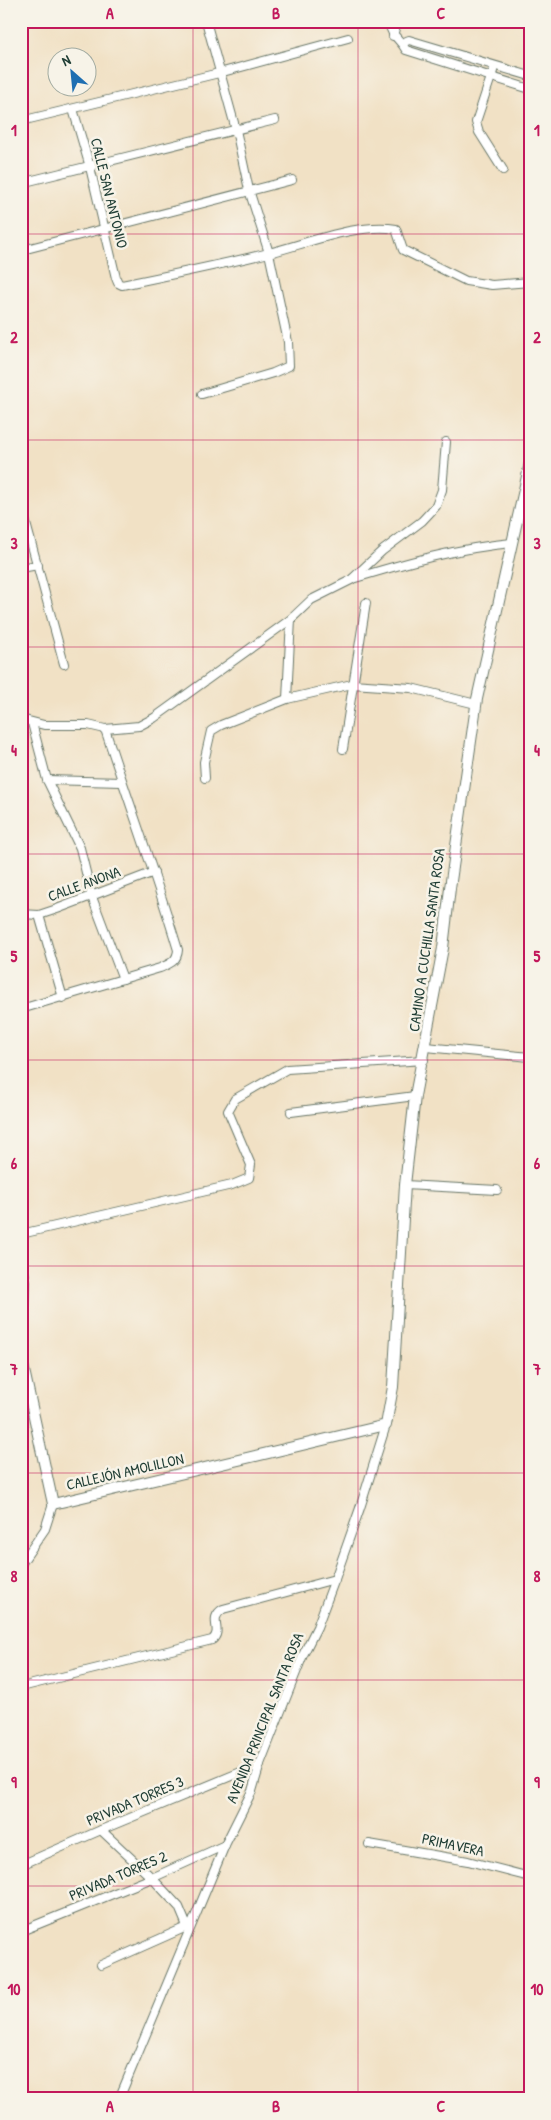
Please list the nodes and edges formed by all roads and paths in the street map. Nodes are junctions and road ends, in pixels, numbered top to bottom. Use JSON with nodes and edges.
{"nodes":[{"id":1,"x":206,"y":21,"type":"edge"},
{"id":2,"x":388,"y":21,"type":"edge"},
{"id":3,"x":397,"y":21,"type":"edge"},
{"id":4,"x":392,"y":36,"type":"junction"},
{"id":5,"x":348,"y":38,"type":"dead end"},
{"id":6,"x":402,"y":43,"type":"junction"},
{"id":7,"x":496,"y":64,"type":"junction"},
{"id":8,"x":219,"y":73,"type":"junction"},
{"id":9,"x":491,"y":75,"type":"junction"},
{"id":10,"x":530,"y":76,"type":"edge"},
{"id":11,"x":530,"y":89,"type":"edge"},
{"id":12,"x":73,"y":109,"type":"junction"},
{"id":13,"x":275,"y":120,"type":"dead end"},
{"id":14,"x":21,"y":121,"type":"edge"},
{"id":15,"x":236,"y":130,"type":"junction"},
{"id":16,"x":90,"y":167,"type":"junction"},
{"id":17,"x":503,"y":170,"type":"dead end"},
{"id":18,"x":292,"y":180,"type":"dead end"},
{"id":19,"x":21,"y":182,"type":"edge"},
{"id":20,"x":249,"y":190,"type":"junction"},
{"id":21,"x":104,"y":229,"type":"junction"},
{"id":22,"x":30,"y":248,"type":"dead end"},
{"id":23,"x":269,"y":253,"type":"junction"},
{"id":24,"x":530,"y":282,"type":"edge"},
{"id":25,"x":202,"y":394,"type":"dead end"},
{"id":26,"x":446,"y":442,"type":"dead end"},
{"id":27,"x":530,"y":463,"type":"edge"},
{"id":28,"x":21,"y":506,"type":"edge"},
{"id":29,"x":512,"y":543,"type":"junction"},
{"id":30,"x":38,"y":565,"type":"junction"},
{"id":31,"x":21,"y":568,"type":"edge"},
{"id":32,"x":351,"y":580,"type":"junction"},
{"id":33,"x":366,"y":603,"type":"dead end"},
{"id":34,"x":291,"y":619,"type":"junction"},
{"id":35,"x":64,"y":664,"type":"dead end"},
{"id":36,"x":352,"y":684,"type":"junction"},
{"id":37,"x":287,"y":699,"type":"junction"},
{"id":38,"x":476,"y":704,"type":"junction"},
{"id":39,"x":21,"y":719,"type":"edge"},
{"id":40,"x":32,"y":723,"type":"junction"},
{"id":41,"x":105,"y":729,"type":"junction"},
{"id":42,"x":343,"y":749,"type":"dead end"},
{"id":43,"x":205,"y":778,"type":"dead end"},
{"id":44,"x":48,"y":780,"type":"junction"},
{"id":45,"x":122,"y":782,"type":"junction"},
{"id":46,"x":154,"y":872,"type":"junction"},
{"id":47,"x":92,"y":897,"type":"junction"},
{"id":48,"x":21,"y":914,"type":"edge"},
{"id":49,"x":39,"y":914,"type":"junction"},
{"id":50,"x":123,"y":979,"type":"junction"},
{"id":51,"x":63,"y":998,"type":"junction"},
{"id":52,"x":21,"y":1009,"type":"edge"},
{"id":53,"x":426,"y":1047,"type":"junction"},
{"id":54,"x":530,"y":1057,"type":"edge"},
{"id":55,"x":424,"y":1060,"type":"junction"},
{"id":56,"x":416,"y":1096,"type":"junction"},
{"id":57,"x":291,"y":1112,"type":"dead end"},
{"id":58,"x":405,"y":1185,"type":"junction"},
{"id":59,"x":497,"y":1190,"type":"dead end"},
{"id":60,"x":21,"y":1234,"type":"edge"},
{"id":61,"x":21,"y":1261,"type":"edge"},
{"id":62,"x":386,"y":1425,"type":"junction"},
{"id":63,"x":53,"y":1504,"type":"junction"},
{"id":64,"x":21,"y":1564,"type":"edge"},
{"id":65,"x":335,"y":1579,"type":"junction"},
{"id":66,"x":21,"y":1687,"type":"edge"},
{"id":67,"x":260,"y":1764,"type":"junction"},
{"id":68,"x":101,"y":1830,"type":"junction"},
{"id":69,"x":369,"y":1844,"type":"dead end"},
{"id":70,"x":225,"y":1845,"type":"junction"},
{"id":71,"x":21,"y":1865,"type":"edge"},
{"id":72,"x":530,"y":1877,"type":"edge"},
{"id":73,"x":152,"y":1878,"type":"junction"},
{"id":74,"x":190,"y":1925,"type":"junction"},
{"id":75,"x":21,"y":1931,"type":"edge"},
{"id":76,"x":101,"y":1965,"type":"dead end"},
{"id":77,"x":119,"y":2099,"type":"edge"}],
"edges":[{"from":1,"to":8,"type":"street"},
{"from":2,"to":4,"type":"street"},
{"from":3,"to":4,"type":"street"},
{"from":4,"to":6,"type":"street"},
{"from":5,"to":8,"type":"street"},
{"from":6,"to":7,"type":"street"},
{"from":6,"to":9,"type":"street"},
{"from":7,"to":9,"type":"street"},
{"from":7,"to":10,"type":"street"},
{"from":8,"to":12,"type":"street"},
{"from":8,"to":15,"type":"street"},
{"from":9,"to":11,"type":"street"},
{"from":9,"to":17,"type":"street"},
{"from":12,"to":14,"type":"street"},
{"from":12,"to":16,"type":"street","name":"CALLE SAN ANTONIO"},
{"from":13,"to":15,"type":"street"},
{"from":15,"to":16,"type":"street"},
{"from":15,"to":20,"type":"street"},
{"from":16,"to":19,"type":"street"},
{"from":16,"to":21,"type":"street","name":"CALLE SAN ANTONIO"},
{"from":18,"to":20,"type":"street"},
{"from":20,"to":21,"type":"street"},
{"from":20,"to":23,"type":"street"},
{"from":21,"to":22,"type":"street"},
{"from":21,"to":23,"type":"street","name":"CALLE SAN ANTONIO"},
{"from":23,"to":24,"type":"street"},
{"from":23,"to":25,"type":"street"},
{"from":26,"to":32,"type":"street"},
{"from":27,"to":29,"type":"street","name":"CAMINO A CUCHILLA SANTA ROSA"},
{"from":28,"to":30,"type":"street"},
{"from":29,"to":32,"type":"street"},
{"from":29,"to":38,"type":"street","name":"CAMINO A CUCHILLA SANTA ROSA"},
{"from":30,"to":31,"type":"street"},
{"from":30,"to":35,"type":"street"},
{"from":32,"to":34,"type":"street"},
{"from":33,"to":36,"type":"street"},
{"from":34,"to":37,"type":"street"},
{"from":34,"to":41,"type":"street"},
{"from":36,"to":37,"type":"street"},
{"from":36,"to":38,"type":"street"},
{"from":36,"to":42,"type":"street"},
{"from":37,"to":43,"type":"street"},
{"from":38,"to":53,"type":"street","name":"CAMINO A CUCHILLA SANTA ROSA"},
{"from":39,"to":40,"type":"street"},
{"from":40,"to":41,"type":"street"},
{"from":40,"to":44,"type":"street"},
{"from":41,"to":45,"type":"street"},
{"from":44,"to":45,"type":"street"},
{"from":44,"to":47,"type":"street"},
{"from":45,"to":46,"type":"street"},
{"from":46,"to":47,"type":"street","name":"CALLE ANONA"},
{"from":46,"to":50,"type":"street"},
{"from":47,"to":49,"type":"street","name":"CALLE ANONA"},
{"from":47,"to":50,"type":"street"},
{"from":48,"to":49,"type":"street","name":"CALLE ANONA"},
{"from":49,"to":51,"type":"street"},
{"from":50,"to":51,"type":"street"},
{"from":51,"to":52,"type":"street"},
{"from":53,"to":54,"type":"street"},
{"from":53,"to":55,"type":"street","name":"CAMINO A CUCHILLA SANTA ROSA"},
{"from":55,"to":56,"type":"street","name":"CAMINO A CUCHILLA SANTA ROSA"},
{"from":55,"to":60,"type":"street"},
{"from":56,"to":57,"type":"street"},
{"from":56,"to":58,"type":"street","name":"CAMINO A CUCHILLA SANTA ROSA"},
{"from":58,"to":59,"type":"street"},
{"from":58,"to":62,"type":"street","name":"CAMINO A CUCHILLA SANTA ROSA"},
{"from":61,"to":63,"type":"street","name":"CALLEJÓN AMOLILLON"},
{"from":62,"to":63,"type":"street","name":"CALLEJÓN AMOLILLON"},
{"from":62,"to":65,"type":"street","name":"AVENIDA PRINCIPAL SANTA ROSA"},
{"from":63,"to":64,"type":"street"},
{"from":65,"to":66,"type":"street"},
{"from":65,"to":67,"type":"street","name":"AVENIDA PRINCIPAL SANTA ROSA"},
{"from":67,"to":68,"type":"street","name":"PRIVADA TORRES 3"},
{"from":67,"to":70,"type":"street","name":"AVENIDA PRINCIPAL SANTA ROSA"},
{"from":68,"to":71,"type":"street","name":"PRIVADA TORRES 3"},
{"from":68,"to":73,"type":"street"},
{"from":69,"to":72,"type":"street","name":"PRIMAVERA"},
{"from":70,"to":73,"type":"street","name":"PRIVADA TORRES 2"},
{"from":70,"to":74,"type":"street","name":"AVENIDA PRINCIPAL SANTA ROSA"},
{"from":73,"to":74,"type":"street"},
{"from":73,"to":75,"type":"street","name":"PRIVADA TORRES 2"},
{"from":74,"to":76,"type":"street"},
{"from":74,"to":77,"type":"street","name":"AVENIDA PRINCIPAL SANTA ROSA"}]}
